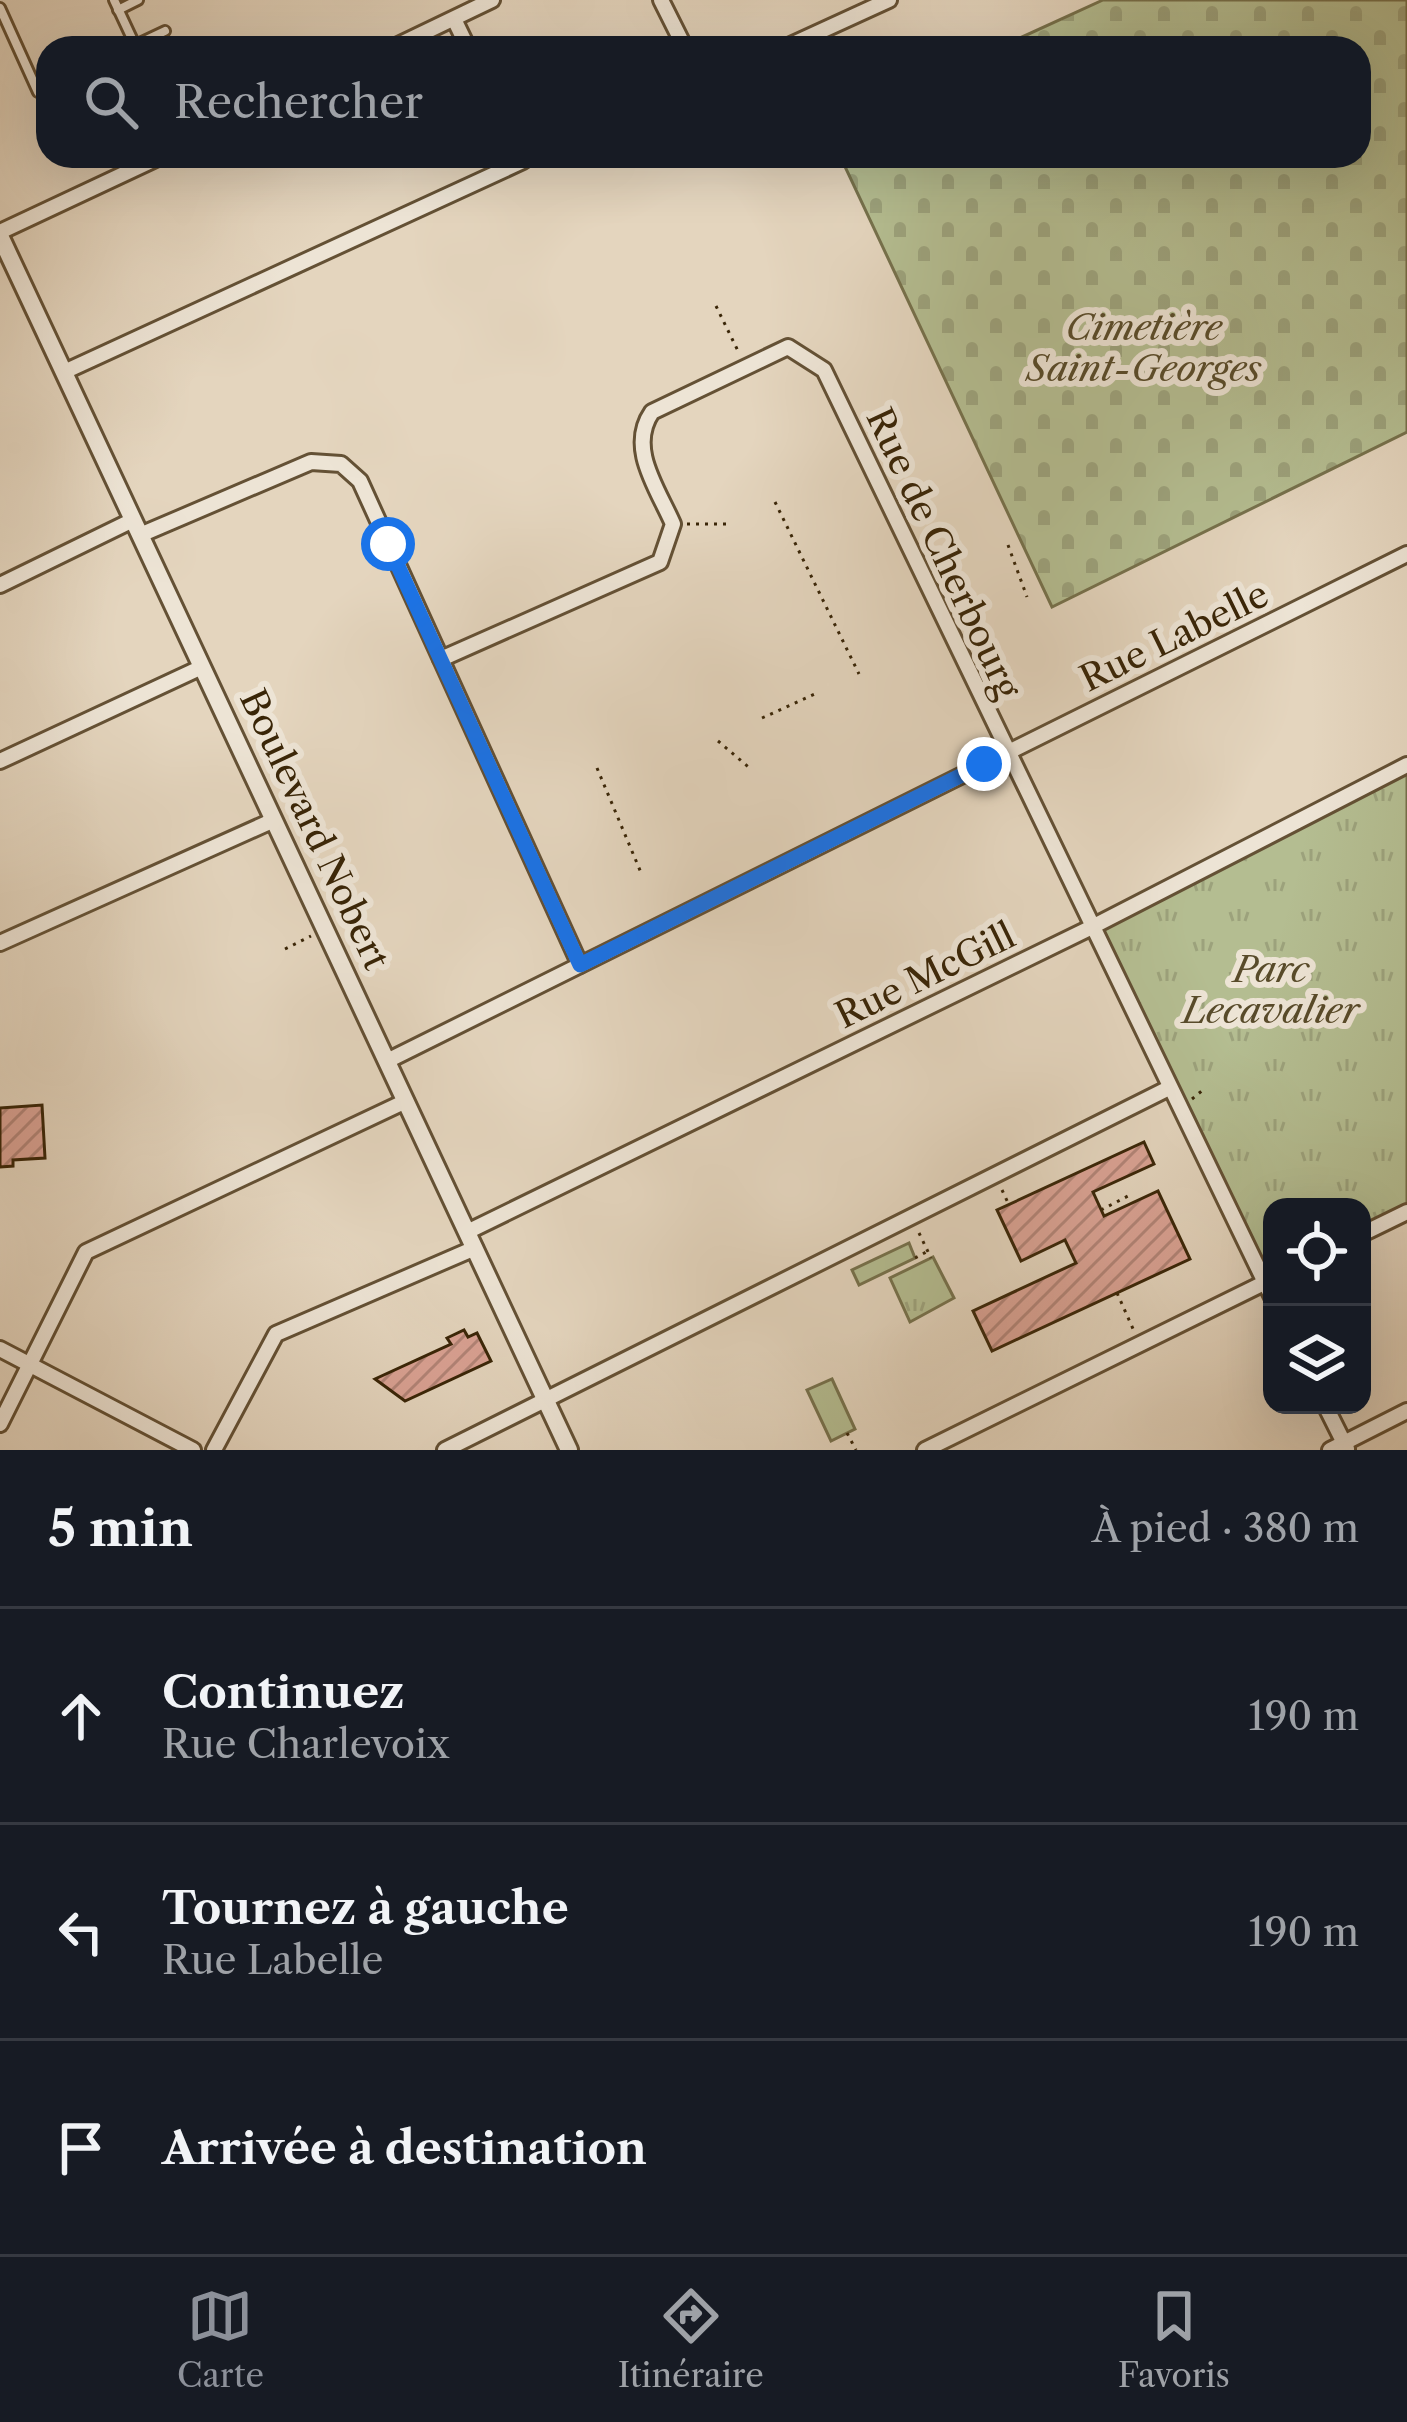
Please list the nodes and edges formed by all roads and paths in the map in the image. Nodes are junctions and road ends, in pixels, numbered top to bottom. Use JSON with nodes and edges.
{"nodes":[{"id":1,"x":138,"y":0,"type":"edge"},
{"id":2,"x":492,"y":0,"type":"edge"},
{"id":3,"x":661,"y":0,"type":"edge"},
{"id":4,"x":889,"y":0,"type":"edge"},
{"id":5,"x":116,"y":5,"type":"edge"},
{"id":6,"x":0,"y":8,"type":"edge"},
{"id":7,"x":454,"y":19,"type":"junction"},
{"id":8,"x":165,"y":31,"type":"dead end"},
{"id":9,"x":128,"y":36,"type":"edge"},
{"id":10,"x":155,"y":36,"type":"edge"},
{"id":11,"x":418,"y":36,"type":"edge"},
{"id":12,"x":462,"y":36,"type":"edge"},
{"id":13,"x":679,"y":36,"type":"edge"},
{"id":14,"x":810,"y":36,"type":"edge"},
{"id":15,"x":36,"y":88,"type":"edge"},
{"id":16,"x":137,"y":168,"type":"edge"},
{"id":17,"x":508,"y":168,"type":"edge"},
{"id":18,"x":0,"y":234,"type":"edge"},
{"id":19,"x":716,"y":306,"type":"dead end"},
{"id":20,"x":745,"y":366,"type":"junction"},
{"id":21,"x":64,"y":372,"type":"junction"},
{"id":22,"x":775,"y":502,"type":"dead end"},
{"id":23,"x":673,"y":524,"type":"junction"},
{"id":24,"x":730,"y":524,"type":"dead end"},
{"id":25,"x":137,"y":528,"type":"junction"},
{"id":26,"x":1008,"y":545,"type":"dead end"},
{"id":27,"x":1407,"y":554,"type":"edge"},
{"id":28,"x":0,"y":585,"type":"edge"},
{"id":29,"x":1027,"y":597,"type":"dead end"},
{"id":30,"x":441,"y":659,"type":"junction"},
{"id":31,"x":202,"y":667,"type":"junction"},
{"id":32,"x":859,"y":674,"type":"dead end"},
{"id":33,"x":817,"y":693,"type":"dead end"},
{"id":34,"x":762,"y":718,"type":"dead end"},
{"id":35,"x":718,"y":741,"type":"dead end"},
{"id":36,"x":1006,"y":753,"type":"junction"},
{"id":37,"x":0,"y":761,"type":"edge"},
{"id":38,"x":1407,"y":765,"type":"edge"},
{"id":39,"x":597,"y":768,"type":"dead end"},
{"id":40,"x":752,"y":770,"type":"dead end"},
{"id":41,"x":274,"y":820,"type":"junction"},
{"id":42,"x":642,"y":875,"type":"dead end"},
{"id":43,"x":1090,"y":928,"type":"junction"},
{"id":44,"x":325,"y":929,"type":"junction"},
{"id":45,"x":0,"y":944,"type":"edge"},
{"id":46,"x":285,"y":949,"type":"dead end"},
{"id":47,"x":580,"y":965,"type":"junction"},
{"id":48,"x":387,"y":1061,"type":"junction"},
{"id":49,"x":1169,"y":1088,"type":"junction"},
{"id":50,"x":406,"y":1101,"type":"junction"},
{"id":51,"x":994,"y":1176,"type":"junction"},
{"id":52,"x":1128,"y":1196,"type":"dead end"},
{"id":53,"x":1010,"y":1204,"type":"dead end"},
{"id":54,"x":1102,"y":1210,"type":"dead end"},
{"id":55,"x":1407,"y":1212,"type":"edge"},
{"id":56,"x":911,"y":1217,"type":"junction"},
{"id":57,"x":1371,"y":1230,"type":"edge"},
{"id":58,"x":471,"y":1240,"type":"junction"},
{"id":59,"x":928,"y":1252,"type":"junction"},
{"id":60,"x":915,"y":1258,"type":"dead end"},
{"id":61,"x":931,"y":1258,"type":"dead end"},
{"id":62,"x":1263,"y":1272,"type":"edge"},
{"id":63,"x":1263,"y":1289,"type":"edge"},
{"id":64,"x":1117,"y":1293,"type":"dead end"},
{"id":65,"x":1140,"y":1343,"type":"junction"},
{"id":66,"x":0,"y":1349,"type":"edge"},
{"id":67,"x":29,"y":1364,"type":"junction"},
{"id":68,"x":545,"y":1398,"type":"junction"},
{"id":69,"x":1407,"y":1412,"type":"edge"},
{"id":70,"x":1328,"y":1414,"type":"edge"},
{"id":71,"x":0,"y":1424,"type":"edge"},
{"id":72,"x":847,"y":1433,"type":"dead end"},
{"id":73,"x":1341,"y":1448,"type":"edge"},
{"id":74,"x":193,"y":1450,"type":"edge"},
{"id":75,"x":214,"y":1450,"type":"edge"},
{"id":76,"x":445,"y":1450,"type":"edge"},
{"id":77,"x":569,"y":1450,"type":"edge"},
{"id":78,"x":856,"y":1450,"type":"edge"},
{"id":79,"x":925,"y":1450,"type":"edge"}],
"edges":[{"from":1,"to":5,"type":"lane"},
{"from":2,"to":7,"type":"street"},
{"from":3,"to":13,"type":"street"},
{"from":4,"to":14,"type":"street"},
{"from":5,"to":9,"type":"lane"},
{"from":6,"to":15,"type":"lane"},
{"from":7,"to":11,"type":"street"},
{"from":7,"to":12,"type":"street"},
{"from":8,"to":10,"type":"lane"},
{"from":16,"to":18,"type":"street"},
{"from":17,"to":21,"type":"street"},
{"from":18,"to":21,"type":"street","name":"Boulevard Nobert"},
{"from":19,"to":20,"type":"path"},
{"from":20,"to":23,"type":"street","name":"Rue de Cherbourg"},
{"from":20,"to":36,"type":"street","name":"Rue de Cherbourg"},
{"from":21,"to":25,"type":"street","name":"Boulevard Nobert"},
{"from":22,"to":32,"type":"path"},
{"from":23,"to":24,"type":"path"},
{"from":23,"to":30,"type":"street"},
{"from":25,"to":28,"type":"street"},
{"from":25,"to":30,"type":"street"},
{"from":25,"to":31,"type":"street","name":"Boulevard Nobert"},
{"from":26,"to":29,"type":"path"},
{"from":27,"to":36,"type":"street","name":"Rue Labelle"},
{"from":30,"to":47,"type":"street"},
{"from":31,"to":37,"type":"street"},
{"from":31,"to":41,"type":"street","name":"Boulevard Nobert"},
{"from":33,"to":34,"type":"path"},
{"from":35,"to":40,"type":"path"},
{"from":36,"to":43,"type":"street","name":"Rue de Cherbourg"},
{"from":36,"to":47,"type":"street","name":"Rue Labelle"},
{"from":38,"to":43,"type":"street","name":"Rue McGill"},
{"from":39,"to":42,"type":"path"},
{"from":41,"to":44,"type":"street","name":"Boulevard Nobert"},
{"from":41,"to":45,"type":"street"},
{"from":43,"to":49,"type":"street","name":"Rue de Cherbourg"},
{"from":43,"to":58,"type":"street","name":"Rue McGill"},
{"from":44,"to":46,"type":"path"},
{"from":44,"to":48,"type":"street","name":"Boulevard Nobert"},
{"from":47,"to":48,"type":"street","name":"Rue Labelle"},
{"from":48,"to":50,"type":"street","name":"Boulevard Nobert"},
{"from":49,"to":51,"type":"street"},
{"from":49,"to":62,"type":"street","name":"Rue de Cherbourg"},
{"from":50,"to":58,"type":"street","name":"Boulevard Nobert"},
{"from":50,"to":67,"type":"street"},
{"from":51,"to":53,"type":"path"},
{"from":51,"to":56,"type":"street"},
{"from":52,"to":54,"type":"path"},
{"from":55,"to":57,"type":"street"},
{"from":56,"to":59,"type":"path"},
{"from":56,"to":68,"type":"street"},
{"from":58,"to":68,"type":"street","name":"Boulevard Nobert"},
{"from":58,"to":75,"type":"street","name":"Rue McGill"},
{"from":59,"to":60,"type":"path"},
{"from":59,"to":61,"type":"path"},
{"from":63,"to":65,"type":"street"},
{"from":64,"to":65,"type":"path"},
{"from":65,"to":79,"type":"street"},
{"from":66,"to":67,"type":"street"},
{"from":67,"to":71,"type":"street"},
{"from":67,"to":74,"type":"street"},
{"from":68,"to":76,"type":"street"},
{"from":68,"to":77,"type":"street","name":"Boulevard Nobert"},
{"from":69,"to":73,"type":"street"},
{"from":70,"to":73,"type":"street"},
{"from":72,"to":78,"type":"path"}]}
